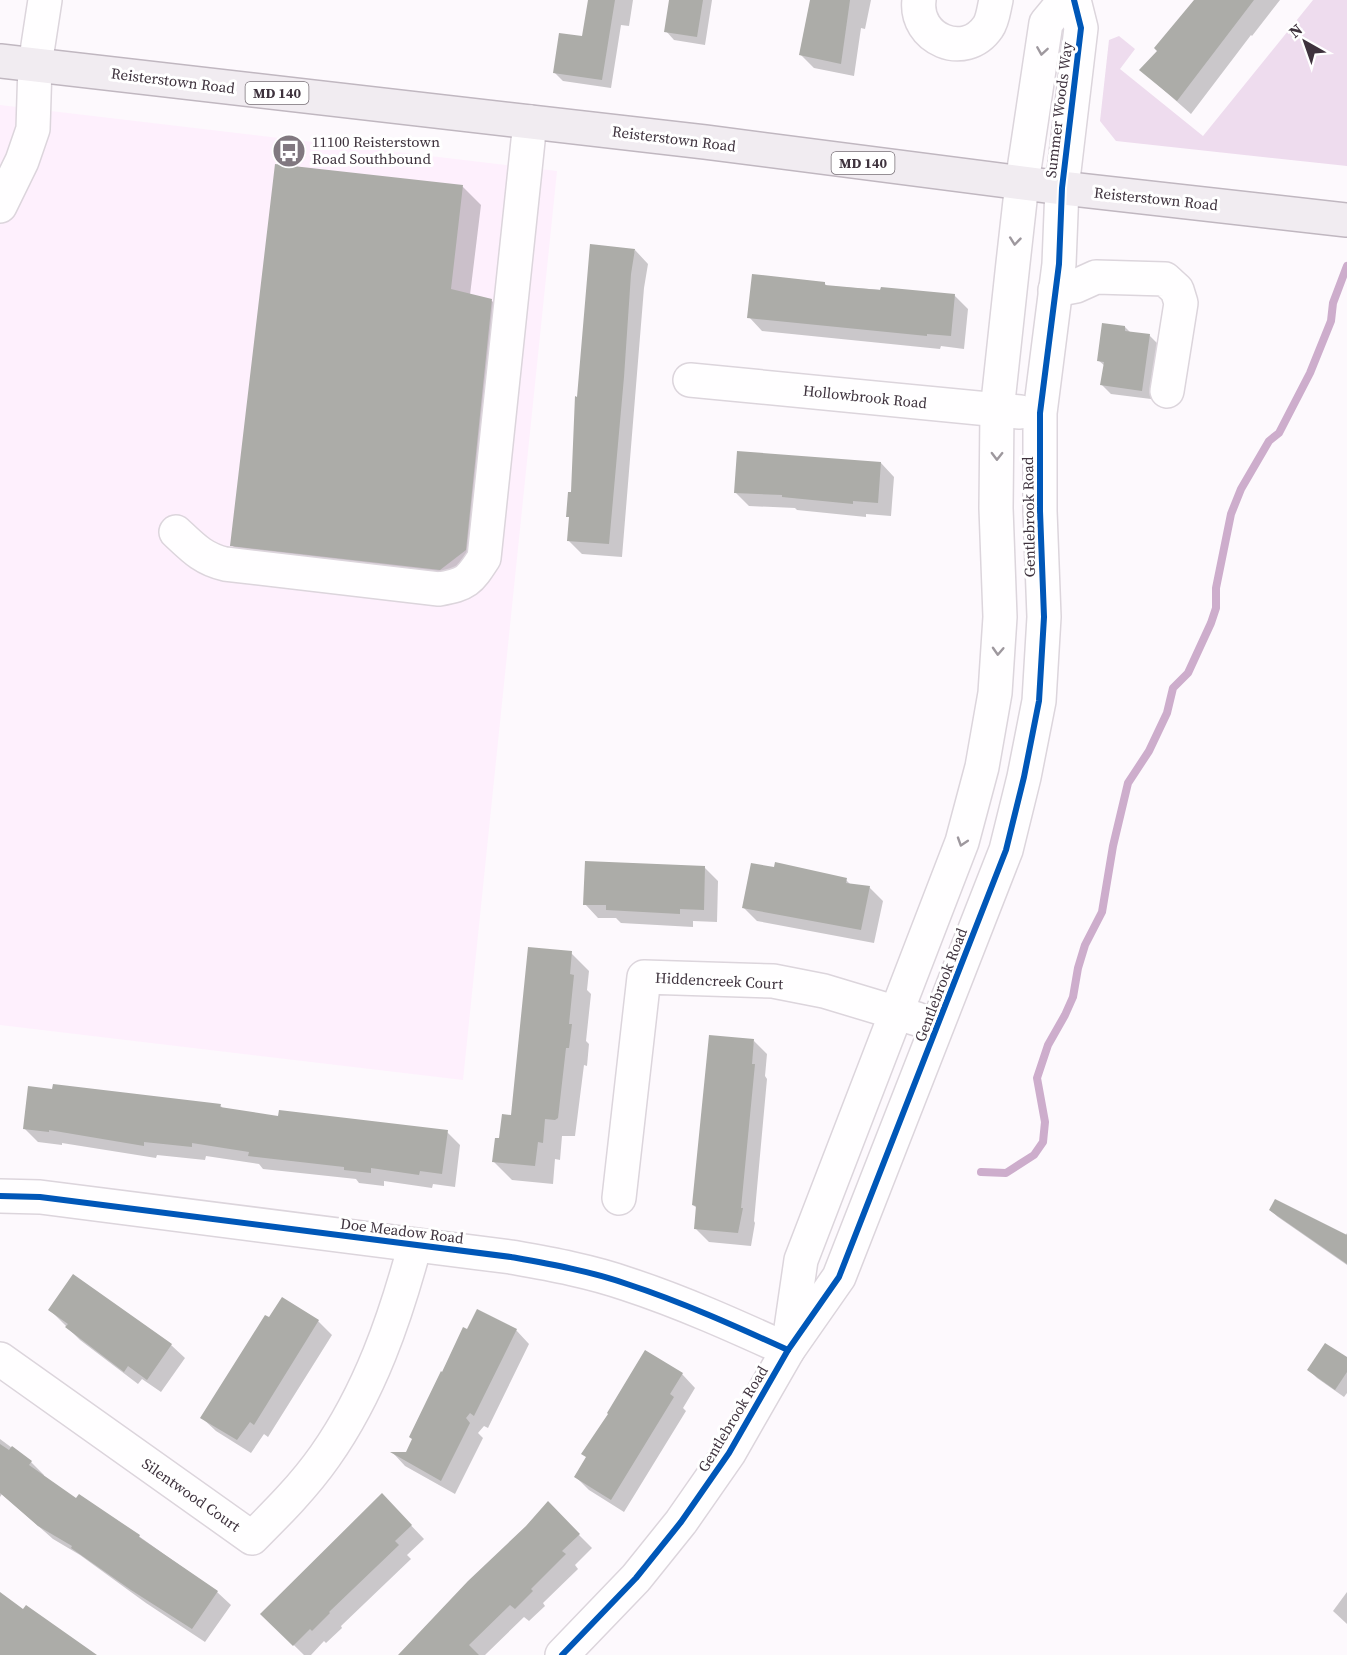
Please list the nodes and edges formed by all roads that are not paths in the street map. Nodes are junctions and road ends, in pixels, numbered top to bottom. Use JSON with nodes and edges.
{"nodes":[{"id":1,"x":45,"y":0,"type":"edge"},
{"id":2,"x":919,"y":0,"type":"edge"},
{"id":3,"x":996,"y":0,"type":"edge"},
{"id":4,"x":1065,"y":0,"type":"edge"},
{"id":5,"x":1074,"y":0,"type":"edge"},
{"id":6,"x":0,"y":61,"type":"edge"},
{"id":7,"x":34,"y":65,"type":"junction"},
{"id":8,"x":530,"y":122,"type":"junction"},
{"id":9,"x":1022,"y":183,"type":"junction"},
{"id":10,"x":1062,"y":188,"type":"junction"},
{"id":11,"x":0,"y":206,"type":"edge"},
{"id":12,"x":1347,"y":220,"type":"edge"},
{"id":13,"x":1055,"y":290,"type":"junction"},
{"id":14,"x":690,"y":380,"type":"dead end"},
{"id":15,"x":1167,"y":391,"type":"dead end"},
{"id":16,"x":998,"y":411,"type":"junction"},
{"id":17,"x":1040,"y":413,"type":"junction"},
{"id":18,"x":176,"y":532,"type":"dead end"},
{"id":19,"x":895,"y":1013,"type":"junction"},
{"id":20,"x":939,"y":1026,"type":"junction"},
{"id":21,"x":0,"y":1196,"type":"edge"},
{"id":22,"x":619,"y":1198,"type":"dead end"},
{"id":23,"x":415,"y":1245,"type":"junction"},
{"id":24,"x":788,"y":1350,"type":"junction"},
{"id":25,"x":0,"y":1359,"type":"edge"},
{"id":26,"x":562,"y":1655,"type":"edge"}],
"edges":[{"from":1,"to":7,"type":"street"},
{"from":2,"to":3,"type":"street"},
{"from":4,"to":9,"type":"street","name":"Summer Woods Way","one_way":true},
{"from":5,"to":10,"type":"street","name":"Summer Woods Way"},
{"from":6,"to":7,"type":"main road","name":"Reisterstown Road","number":"MD 140"},
{"from":7,"to":8,"type":"main road","name":"Reisterstown Road","number":"MD 140"},
{"from":7,"to":11,"type":"street"},
{"from":8,"to":9,"type":"main road","name":"Reisterstown Road","number":"MD 140"},
{"from":8,"to":18,"type":"street"},
{"from":9,"to":10,"type":"main road","name":"Reisterstown Road","number":"MD 140"},
{"from":9,"to":16,"type":"street","name":"Gentlebrook Road","one_way":true},
{"from":10,"to":12,"type":"main road","name":"Reisterstown Road","number":"MD 140"},
{"from":10,"to":13,"type":"street","name":"Gentlebrook Road"},
{"from":13,"to":15,"type":"street"},
{"from":13,"to":17,"type":"street","name":"Gentlebrook Road"},
{"from":14,"to":16,"type":"street","name":"Hollowbrook Road"},
{"from":16,"to":17,"type":"street","name":"Hollowbrook Road"},
{"from":16,"to":19,"type":"street","name":"Gentlebrook Road","one_way":true},
{"from":17,"to":20,"type":"street","name":"Gentlebrook Road"},
{"from":19,"to":20,"type":"street","name":"Hiddencreek Court"},
{"from":19,"to":22,"type":"street","name":"Hiddencreek Court"},
{"from":19,"to":24,"type":"street","name":"Gentlebrook Road"},
{"from":20,"to":24,"type":"street","name":"Gentlebrook Road"},
{"from":21,"to":23,"type":"street","name":"Doe Meadow Road"},
{"from":23,"to":24,"type":"street","name":"Doe Meadow Road"},
{"from":23,"to":25,"type":"street","name":"Silentwood Court"},
{"from":24,"to":26,"type":"street","name":"Gentlebrook Road"}]}
